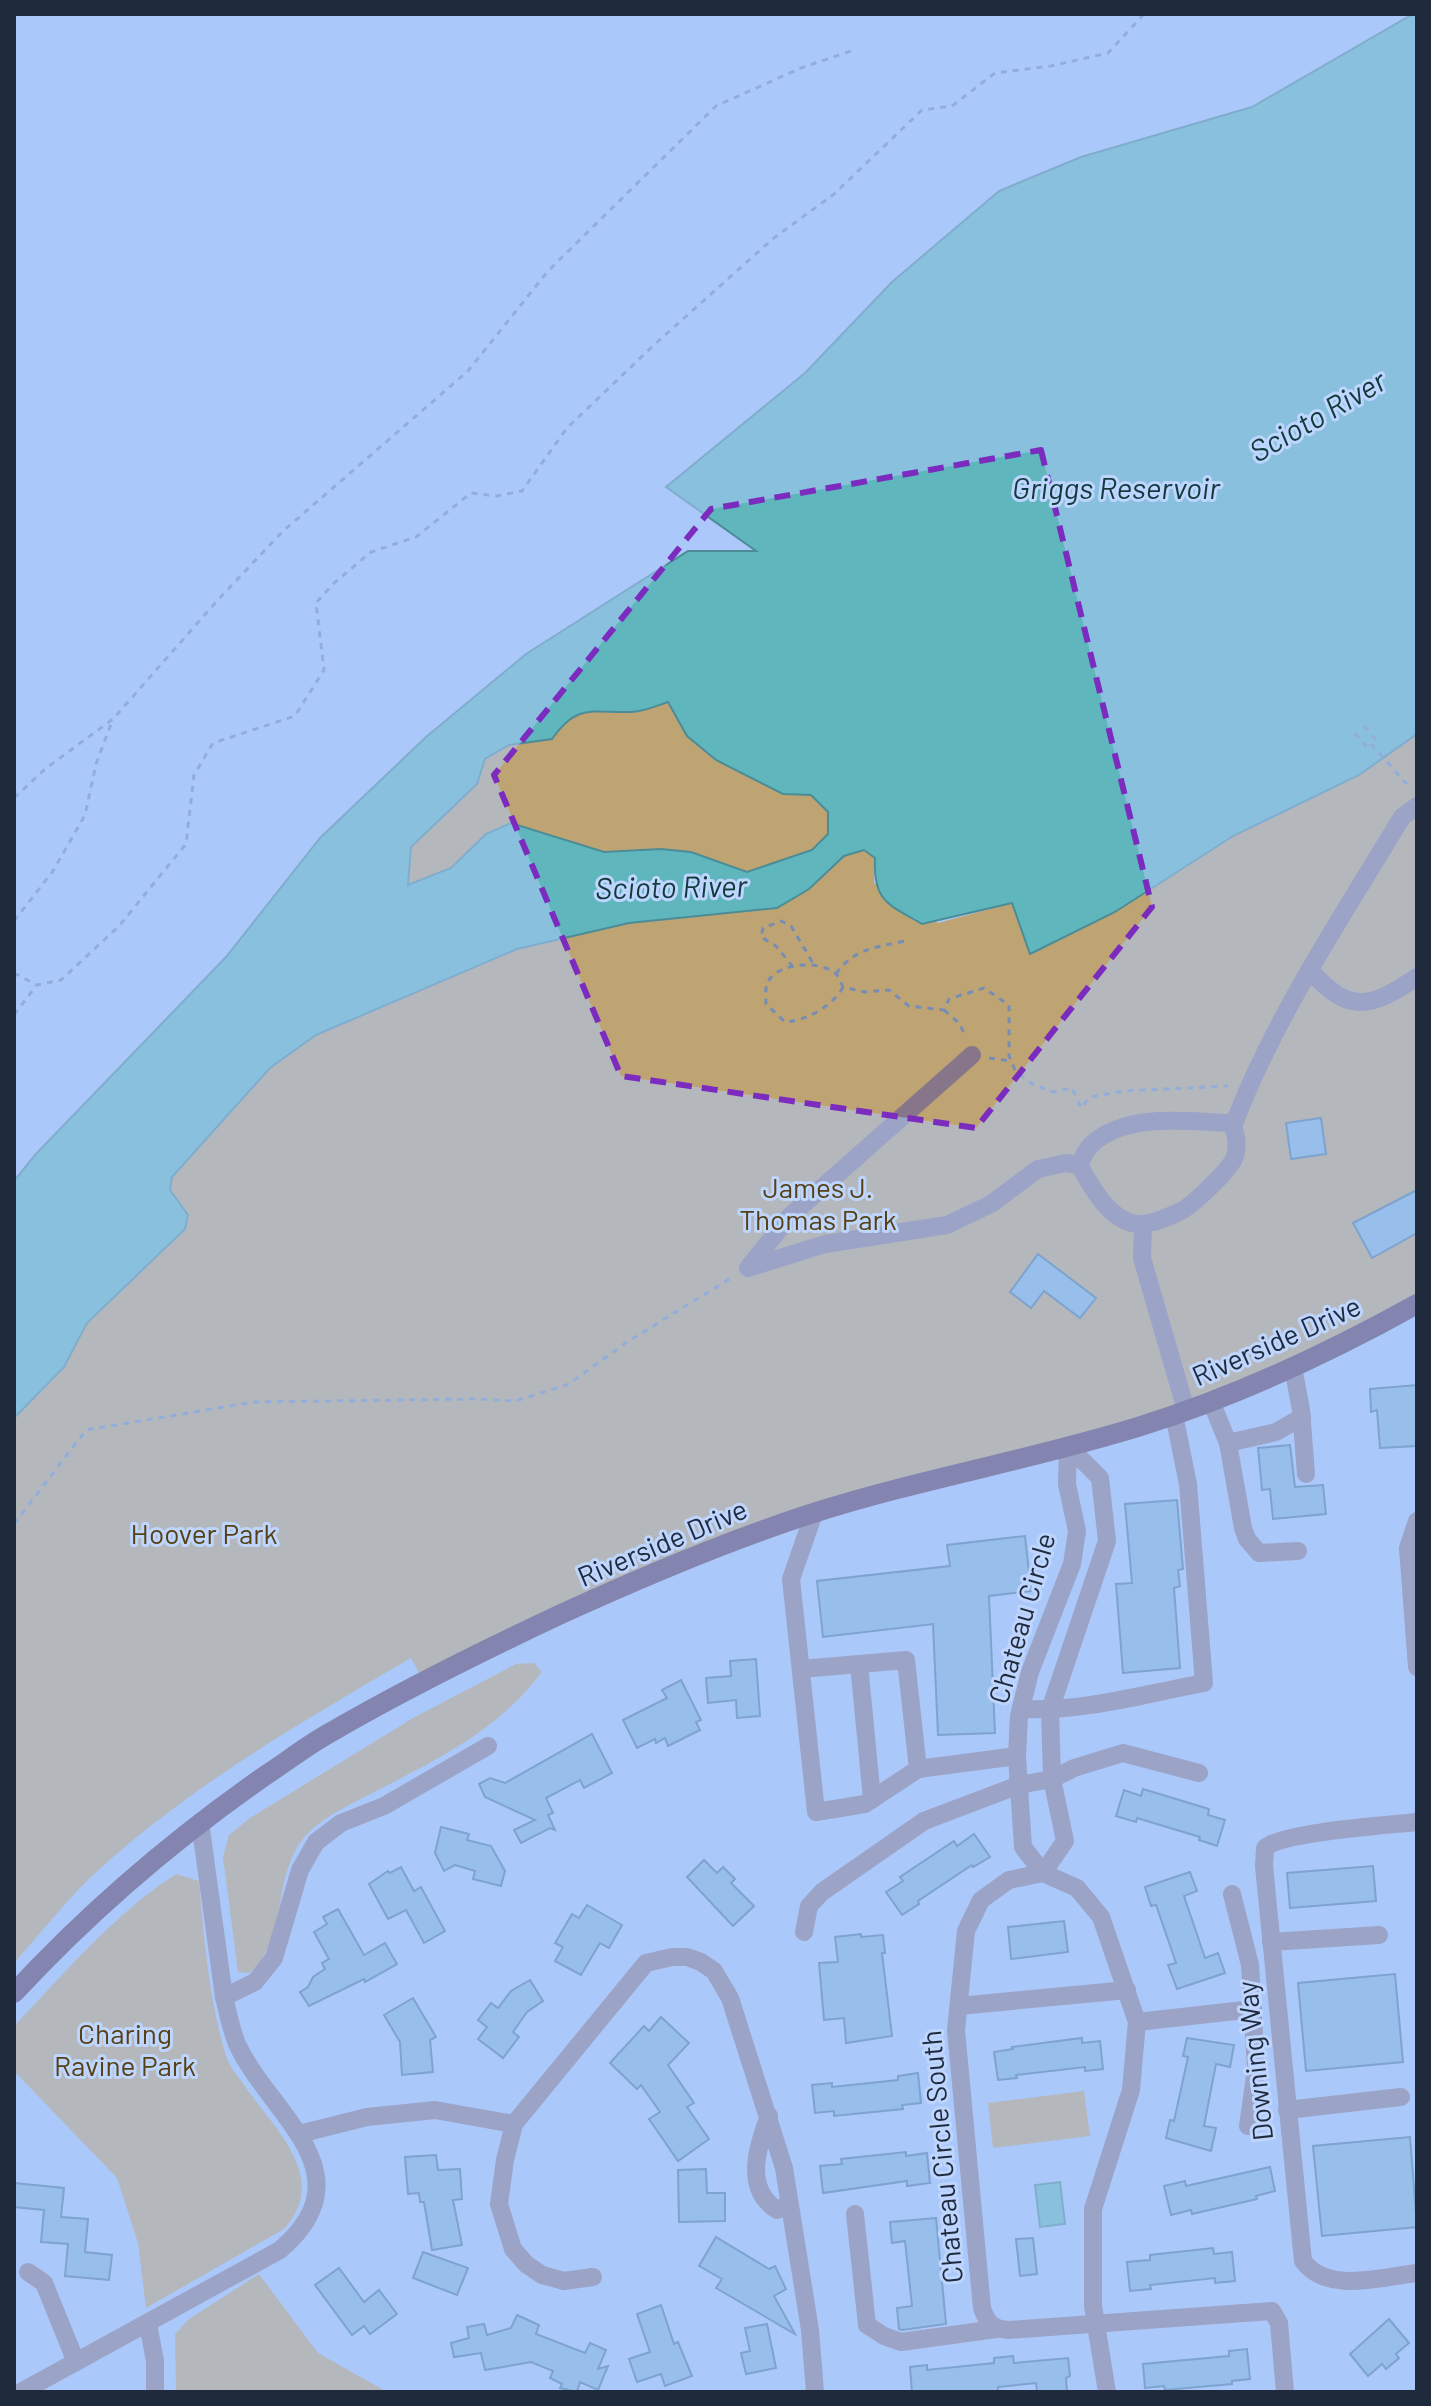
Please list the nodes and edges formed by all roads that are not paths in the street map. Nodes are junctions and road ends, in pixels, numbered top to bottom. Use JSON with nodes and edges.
{"nodes":[{"id":1,"x":1417,"y":806,"type":"edge"},
{"id":2,"x":1310,"y":970,"type":"junction"},
{"id":3,"x":1417,"y":977,"type":"edge"},
{"id":4,"x":972,"y":1055,"type":"road end"},
{"id":5,"x":1233,"y":1126,"type":"junction"},
{"id":6,"x":1079,"y":1165,"type":"junction"},
{"id":7,"x":1143,"y":1225,"type":"junction"},
{"id":8,"x":1417,"y":1304,"type":"edge"},
{"id":9,"x":1293,"y":1367,"type":"junction"},
{"id":10,"x":1211,"y":1401,"type":"junction"},
{"id":11,"x":1180,"y":1412,"type":"junction"},
{"id":12,"x":1302,"y":1417,"type":"junction"},
{"id":13,"x":1228,"y":1443,"type":"junction"},
{"id":14,"x":1068,"y":1446,"type":"junction"},
{"id":15,"x":1306,"y":1474,"type":"dead end"},
{"id":16,"x":814,"y":1513,"type":"junction"},
{"id":17,"x":1417,"y":1521,"type":"edge"},
{"id":18,"x":1298,"y":1551,"type":"dead end"},
{"id":19,"x":859,"y":1664,"type":"junction"},
{"id":20,"x":1417,"y":1667,"type":"edge"},
{"id":21,"x":801,"y":1669,"type":"junction"},
{"id":22,"x":1021,"y":1709,"type":"junction"},
{"id":23,"x":1050,"y":1710,"type":"junction"},
{"id":24,"x":488,"y":1746,"type":"dead end"},
{"id":25,"x":1017,"y":1756,"type":"junction"},
{"id":26,"x":918,"y":1769,"type":"junction"},
{"id":27,"x":1199,"y":1773,"type":"dead end"},
{"id":28,"x":1052,"y":1779,"type":"junction"},
{"id":29,"x":1019,"y":1785,"type":"junction"},
{"id":30,"x":872,"y":1799,"type":"junction"},
{"id":31,"x":200,"y":1822,"type":"junction"},
{"id":32,"x":1417,"y":1822,"type":"edge"},
{"id":33,"x":1043,"y":1873,"type":"junction"},
{"id":34,"x":1232,"y":1894,"type":"dead end"},
{"id":35,"x":804,"y":1932,"type":"dead end"},
{"id":36,"x":1379,"y":1935,"type":"dead end"},
{"id":37,"x":1271,"y":1942,"type":"junction"},
{"id":38,"x":1127,"y":1990,"type":"junction"},
{"id":39,"x":14,"y":1993,"type":"edge"},
{"id":40,"x":224,"y":1997,"type":"junction"},
{"id":41,"x":959,"y":2006,"type":"junction"},
{"id":42,"x":1253,"y":2009,"type":"junction"},
{"id":43,"x":1137,"y":2022,"type":"junction"},
{"id":44,"x":1401,"y":2097,"type":"dead end"},
{"id":45,"x":1287,"y":2110,"type":"junction"},
{"id":46,"x":769,"y":2116,"type":"junction"},
{"id":47,"x":514,"y":2124,"type":"junction"},
{"id":48,"x":1248,"y":2126,"type":"dead end"},
{"id":49,"x":299,"y":2134,"type":"junction"},
{"id":50,"x":789,"y":2204,"type":"junction"},
{"id":51,"x":855,"y":2214,"type":"dead end"},
{"id":52,"x":28,"y":2272,"type":"dead end"},
{"id":53,"x":1417,"y":2273,"type":"edge"},
{"id":54,"x":593,"y":2277,"type":"dead end"},
{"id":55,"x":148,"y":2324,"type":"junction"},
{"id":56,"x":1095,"y":2324,"type":"junction"},
{"id":57,"x":996,"y":2329,"type":"junction"},
{"id":58,"x":76,"y":2362,"type":"junction"},
{"id":59,"x":21,"y":2392,"type":"edge"},
{"id":60,"x":155,"y":2392,"type":"edge"},
{"id":61,"x":815,"y":2392,"type":"edge"},
{"id":62,"x":1107,"y":2392,"type":"edge"},
{"id":63,"x":1285,"y":2392,"type":"edge"}],
"edges":[{"from":1,"to":2,"type":"street"},
{"from":2,"to":3,"type":"street"},
{"from":2,"to":5,"type":"street"},
{"from":4,"to":6,"type":"street"},
{"from":5,"to":6,"type":"street"},
{"from":5,"to":7,"type":"street"},
{"from":6,"to":7,"type":"street"},
{"from":7,"to":11,"type":"street"},
{"from":8,"to":9,"type":"main road","name":"Riverside Drive"},
{"from":9,"to":10,"type":"main road","name":"Riverside Drive"},
{"from":9,"to":12,"type":"street"},
{"from":10,"to":11,"type":"main road","name":"Riverside Drive"},
{"from":10,"to":13,"type":"street"},
{"from":11,"to":14,"type":"main road","name":"Riverside Drive"},
{"from":11,"to":23,"type":"street"},
{"from":12,"to":13,"type":"street"},
{"from":12,"to":15,"type":"street"},
{"from":13,"to":18,"type":"street"},
{"from":14,"to":16,"type":"main road","name":"Riverside Drive"},
{"from":14,"to":22,"type":"street","name":"Chateau Circle"},
{"from":14,"to":23,"type":"street","name":"Chateau Circle"},
{"from":16,"to":21,"type":"street"},
{"from":16,"to":31,"type":"main road","name":"Riverside Drive"},
{"from":17,"to":20,"type":"street"},
{"from":19,"to":21,"type":"street"},
{"from":19,"to":26,"type":"street"},
{"from":19,"to":30,"type":"street"},
{"from":21,"to":30,"type":"street"},
{"from":22,"to":23,"type":"street"},
{"from":22,"to":25,"type":"street","name":"Chateau Circle"},
{"from":23,"to":28,"type":"street","name":"Chateau Circle"},
{"from":24,"to":40,"type":"street"},
{"from":25,"to":26,"type":"street"},
{"from":25,"to":29,"type":"street","name":"Chateau Circle"},
{"from":26,"to":30,"type":"street"},
{"from":27,"to":28,"type":"street"},
{"from":28,"to":29,"type":"street"},
{"from":28,"to":33,"type":"street","name":"Chateau Circle"},
{"from":29,"to":33,"type":"street","name":"Chateau Circle"},
{"from":29,"to":35,"type":"street"},
{"from":31,"to":39,"type":"main road","name":"Riverside Drive"},
{"from":31,"to":40,"type":"street"},
{"from":32,"to":37,"type":"street","name":"Downing Way"},
{"from":33,"to":38,"type":"street"},
{"from":33,"to":41,"type":"street","name":"Chateau Circle South"},
{"from":34,"to":42,"type":"street"},
{"from":36,"to":37,"type":"street"},
{"from":37,"to":45,"type":"street","name":"Downing Way"},
{"from":38,"to":41,"type":"street"},
{"from":38,"to":43,"type":"street"},
{"from":40,"to":49,"type":"street"},
{"from":41,"to":57,"type":"street","name":"Chateau Circle South"},
{"from":42,"to":43,"type":"street"},
{"from":42,"to":48,"type":"street"},
{"from":43,"to":56,"type":"street"},
{"from":44,"to":45,"type":"street"},
{"from":45,"to":53,"type":"street","name":"Downing Way"},
{"from":46,"to":47,"type":"street"},
{"from":46,"to":50,"type":"street"},
{"from":46,"to":50,"type":"street"},
{"from":47,"to":49,"type":"street"},
{"from":47,"to":54,"type":"street"},
{"from":49,"to":55,"type":"street"},
{"from":50,"to":61,"type":"street"},
{"from":51,"to":57,"type":"street"},
{"from":52,"to":58,"type":"street"},
{"from":55,"to":58,"type":"street"},
{"from":55,"to":60,"type":"street"},
{"from":56,"to":57,"type":"street"},
{"from":56,"to":62,"type":"street"},
{"from":56,"to":63,"type":"street"},
{"from":58,"to":59,"type":"street"}]}
